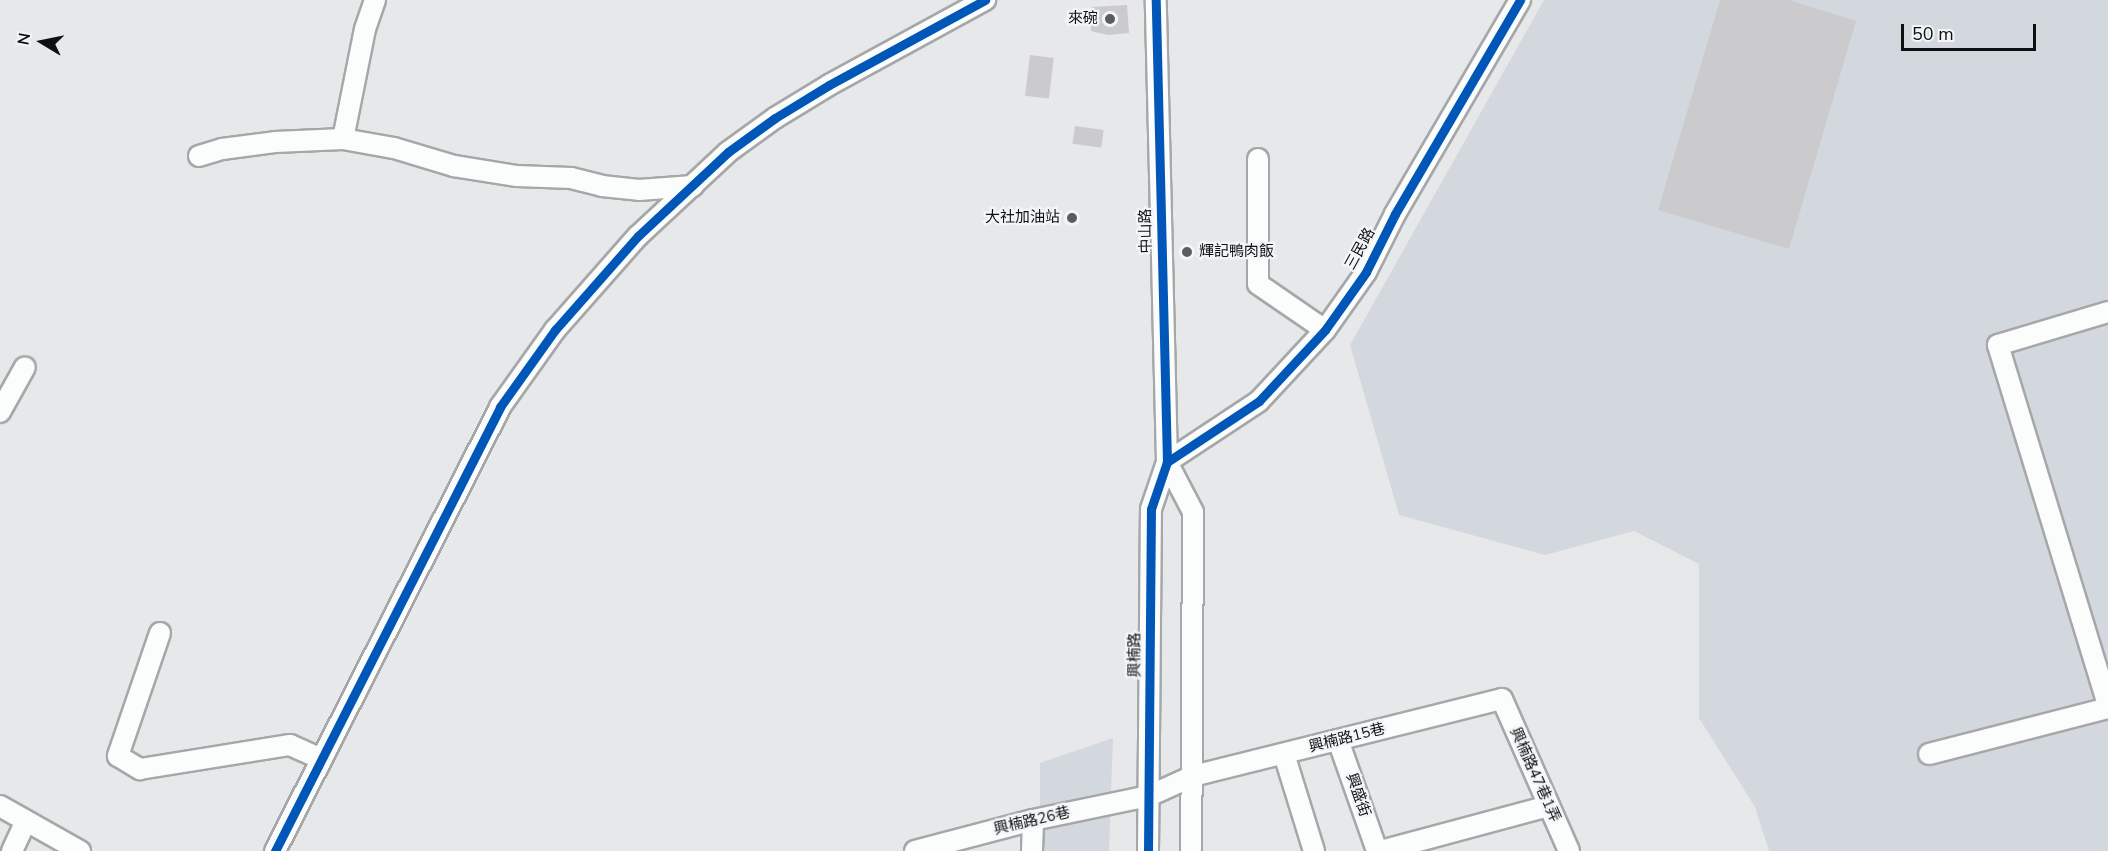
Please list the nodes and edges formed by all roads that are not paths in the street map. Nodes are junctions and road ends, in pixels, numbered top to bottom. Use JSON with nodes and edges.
{"nodes":[{"id":1,"x":375,"y":0,"type":"edge"},
{"id":2,"x":985,"y":0,"type":"edge"},
{"id":3,"x":1156,"y":0,"type":"edge"},
{"id":4,"x":1520,"y":0,"type":"edge"},
{"id":5,"x":343,"y":139,"type":"junction"},
{"id":6,"x":200,"y":156,"type":"dead end"},
{"id":7,"x":1258,"y":159,"type":"dead end"},
{"id":8,"x":693,"y":186,"type":"junction"},
{"id":9,"x":2108,"y":312,"type":"edge"},
{"id":10,"x":1325,"y":330,"type":"junction"},
{"id":11,"x":25,"y":367,"type":"dead end"},
{"id":12,"x":0,"y":412,"type":"edge"},
{"id":13,"x":1167,"y":462,"type":"junction"},
{"id":14,"x":160,"y":633,"type":"dead end"},
{"id":15,"x":1502,"y":699,"type":"joint"},
{"id":16,"x":2108,"y":706,"type":"edge"},
{"id":17,"x":1338,"y":740,"type":"junction"},
{"id":18,"x":1284,"y":754,"type":"junction"},
{"id":19,"x":1929,"y":754,"type":"dead end"},
{"id":20,"x":321,"y":759,"type":"junction"},
{"id":21,"x":1193,"y":776,"type":"junction"},
{"id":22,"x":1149,"y":796,"type":"junction"},
{"id":23,"x":0,"y":806,"type":"edge"},
{"id":24,"x":1549,"y":806,"type":"junction"},
{"id":25,"x":1033,"y":820,"type":"junction"},
{"id":26,"x":26,"y":821,"type":"junction"},
{"id":27,"x":12,"y":851,"type":"edge"},
{"id":28,"x":80,"y":851,"type":"edge"},
{"id":29,"x":275,"y":851,"type":"edge"},
{"id":30,"x":915,"y":851,"type":"edge"},
{"id":31,"x":1032,"y":851,"type":"edge"},
{"id":32,"x":1148,"y":851,"type":"edge"},
{"id":33,"x":1191,"y":851,"type":"edge"},
{"id":34,"x":1314,"y":851,"type":"edge"},
{"id":35,"x":1379,"y":851,"type":"edge"},
{"id":36,"x":1569,"y":851,"type":"edge"}],
"edges":[{"from":1,"to":5,"type":"street"},
{"from":2,"to":8,"type":"street"},
{"from":3,"to":13,"type":"street","name":"中山路"},
{"from":4,"to":10,"type":"street","name":"三民路"},
{"from":5,"to":6,"type":"street"},
{"from":5,"to":8,"type":"street"},
{"from":7,"to":10,"type":"street"},
{"from":8,"to":20,"type":"street"},
{"from":9,"to":16,"type":"street"},
{"from":10,"to":13,"type":"street","name":"三民路"},
{"from":11,"to":12,"type":"street"},
{"from":13,"to":21,"type":"street"},
{"from":13,"to":22,"type":"street","name":"興楠路"},
{"from":14,"to":20,"type":"street"},
{"from":15,"to":17,"type":"street","name":"興楠路15巷"},
{"from":15,"to":24,"type":"street","name":"興楠路47巷1弄"},
{"from":16,"to":19,"type":"street"},
{"from":17,"to":18,"type":"street","name":"興楠路15巷"},
{"from":17,"to":35,"type":"street","name":"興盛街"},
{"from":18,"to":21,"type":"street","name":"興楠路15巷"},
{"from":18,"to":34,"type":"street"},
{"from":20,"to":29,"type":"street"},
{"from":21,"to":22,"type":"street","name":"興楠路26巷"},
{"from":21,"to":33,"type":"street"},
{"from":22,"to":25,"type":"street","name":"興楠路26巷"},
{"from":22,"to":32,"type":"street","name":"興楠路"},
{"from":23,"to":26,"type":"street"},
{"from":24,"to":35,"type":"street"},
{"from":24,"to":36,"type":"street","name":"興楠路47巷1弄"},
{"from":25,"to":30,"type":"street","name":"興楠路26巷"},
{"from":25,"to":31,"type":"street"},
{"from":26,"to":27,"type":"street"},
{"from":26,"to":28,"type":"street"}]}
